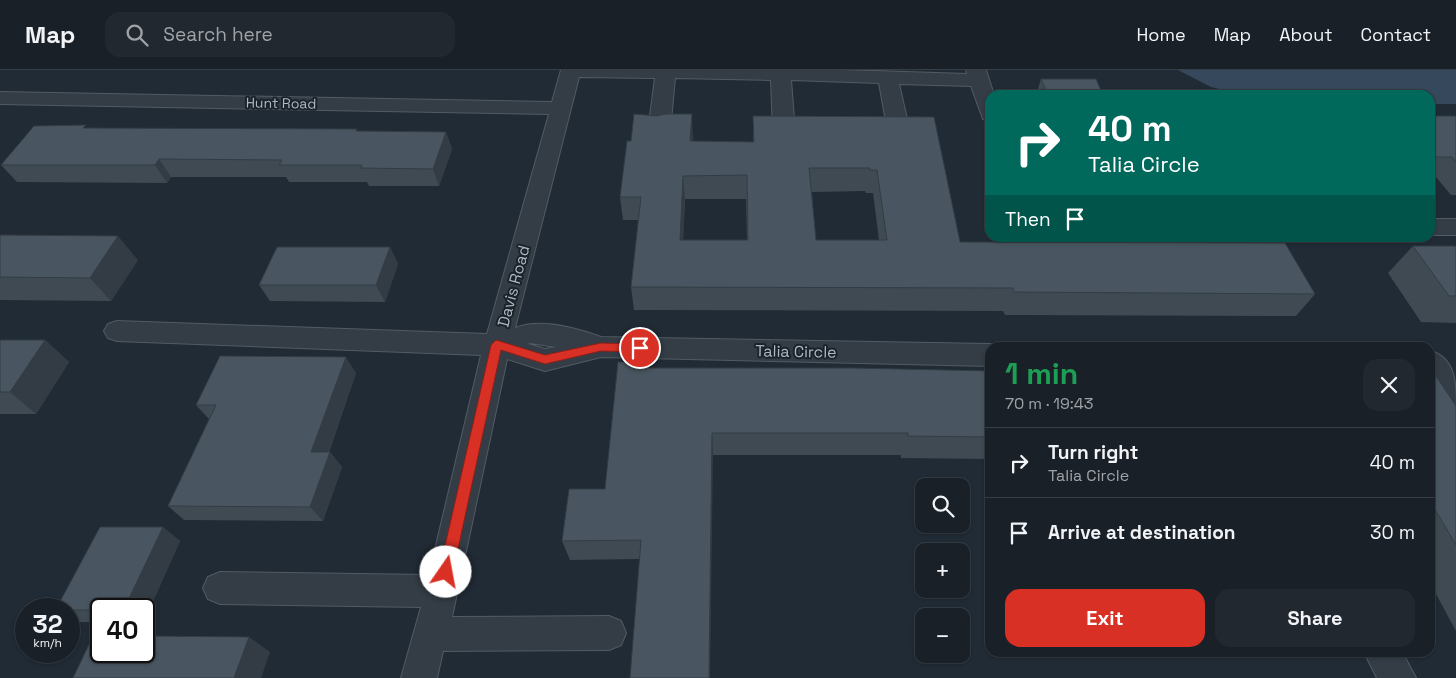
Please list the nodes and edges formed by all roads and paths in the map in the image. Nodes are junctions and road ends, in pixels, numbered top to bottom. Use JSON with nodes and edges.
{"nodes":[{"id":1,"x":571,"y":71,"type":"edge"},
{"id":2,"x":666,"y":72,"type":"junction"},
{"id":3,"x":780,"y":72,"type":"edge"},
{"id":4,"x":977,"y":75,"type":"edge"},
{"id":5,"x":888,"y":77,"type":"junction"},
{"id":6,"x":0,"y":98,"type":"edge"},
{"id":7,"x":985,"y":100,"type":"edge"},
{"id":8,"x":562,"y":108,"type":"junction"},
{"id":9,"x":659,"y":131,"type":"edge"},
{"id":10,"x":784,"y":132,"type":"edge"},
{"id":11,"x":898,"y":132,"type":"edge"},
{"id":12,"x":1435,"y":227,"type":"edge"},
{"id":13,"x":1456,"y":227,"type":"edge"},
{"id":14,"x":117,"y":331,"type":"dead end"},
{"id":15,"x":496,"y":345,"type":"junction"},
{"id":16,"x":985,"y":354,"type":"edge"},
{"id":17,"x":1440,"y":363,"type":"edge"},
{"id":18,"x":1456,"y":396,"type":"edge"},
{"id":19,"x":220,"y":588,"type":"dead end"},
{"id":20,"x":442,"y":591,"type":"junction"},
{"id":21,"x":431,"y":634,"type":"junction"},
{"id":22,"x":609,"y":634,"type":"dead end"},
{"id":23,"x":1384,"y":657,"type":"edge"},
{"id":24,"x":419,"y":678,"type":"edge"},
{"id":25,"x":1398,"y":678,"type":"edge"}],
"edges":[{"from":1,"to":2,"type":"street"},
{"from":1,"to":8,"type":"street","name":"Davis Road"},
{"from":2,"to":3,"type":"street"},
{"from":2,"to":9,"type":"street"},
{"from":3,"to":5,"type":"street"},
{"from":3,"to":10,"type":"street"},
{"from":4,"to":5,"type":"street"},
{"from":4,"to":7,"type":"street"},
{"from":5,"to":11,"type":"street"},
{"from":6,"to":8,"type":"street","name":"Hunt Road"},
{"from":8,"to":15,"type":"street","name":"Davis Road"},
{"from":12,"to":13,"type":"street"},
{"from":14,"to":15,"type":"street","name":"Talia Circle"},
{"from":15,"to":16,"type":"street","name":"Talia Circle"},
{"from":15,"to":20,"type":"street","name":"Davis Road"},
{"from":17,"to":18,"type":"street"},
{"from":19,"to":20,"type":"street"},
{"from":20,"to":21,"type":"street","name":"Davis Road"},
{"from":21,"to":22,"type":"street"},
{"from":21,"to":24,"type":"street","name":"Davis Road"},
{"from":23,"to":25,"type":"street"}]}
